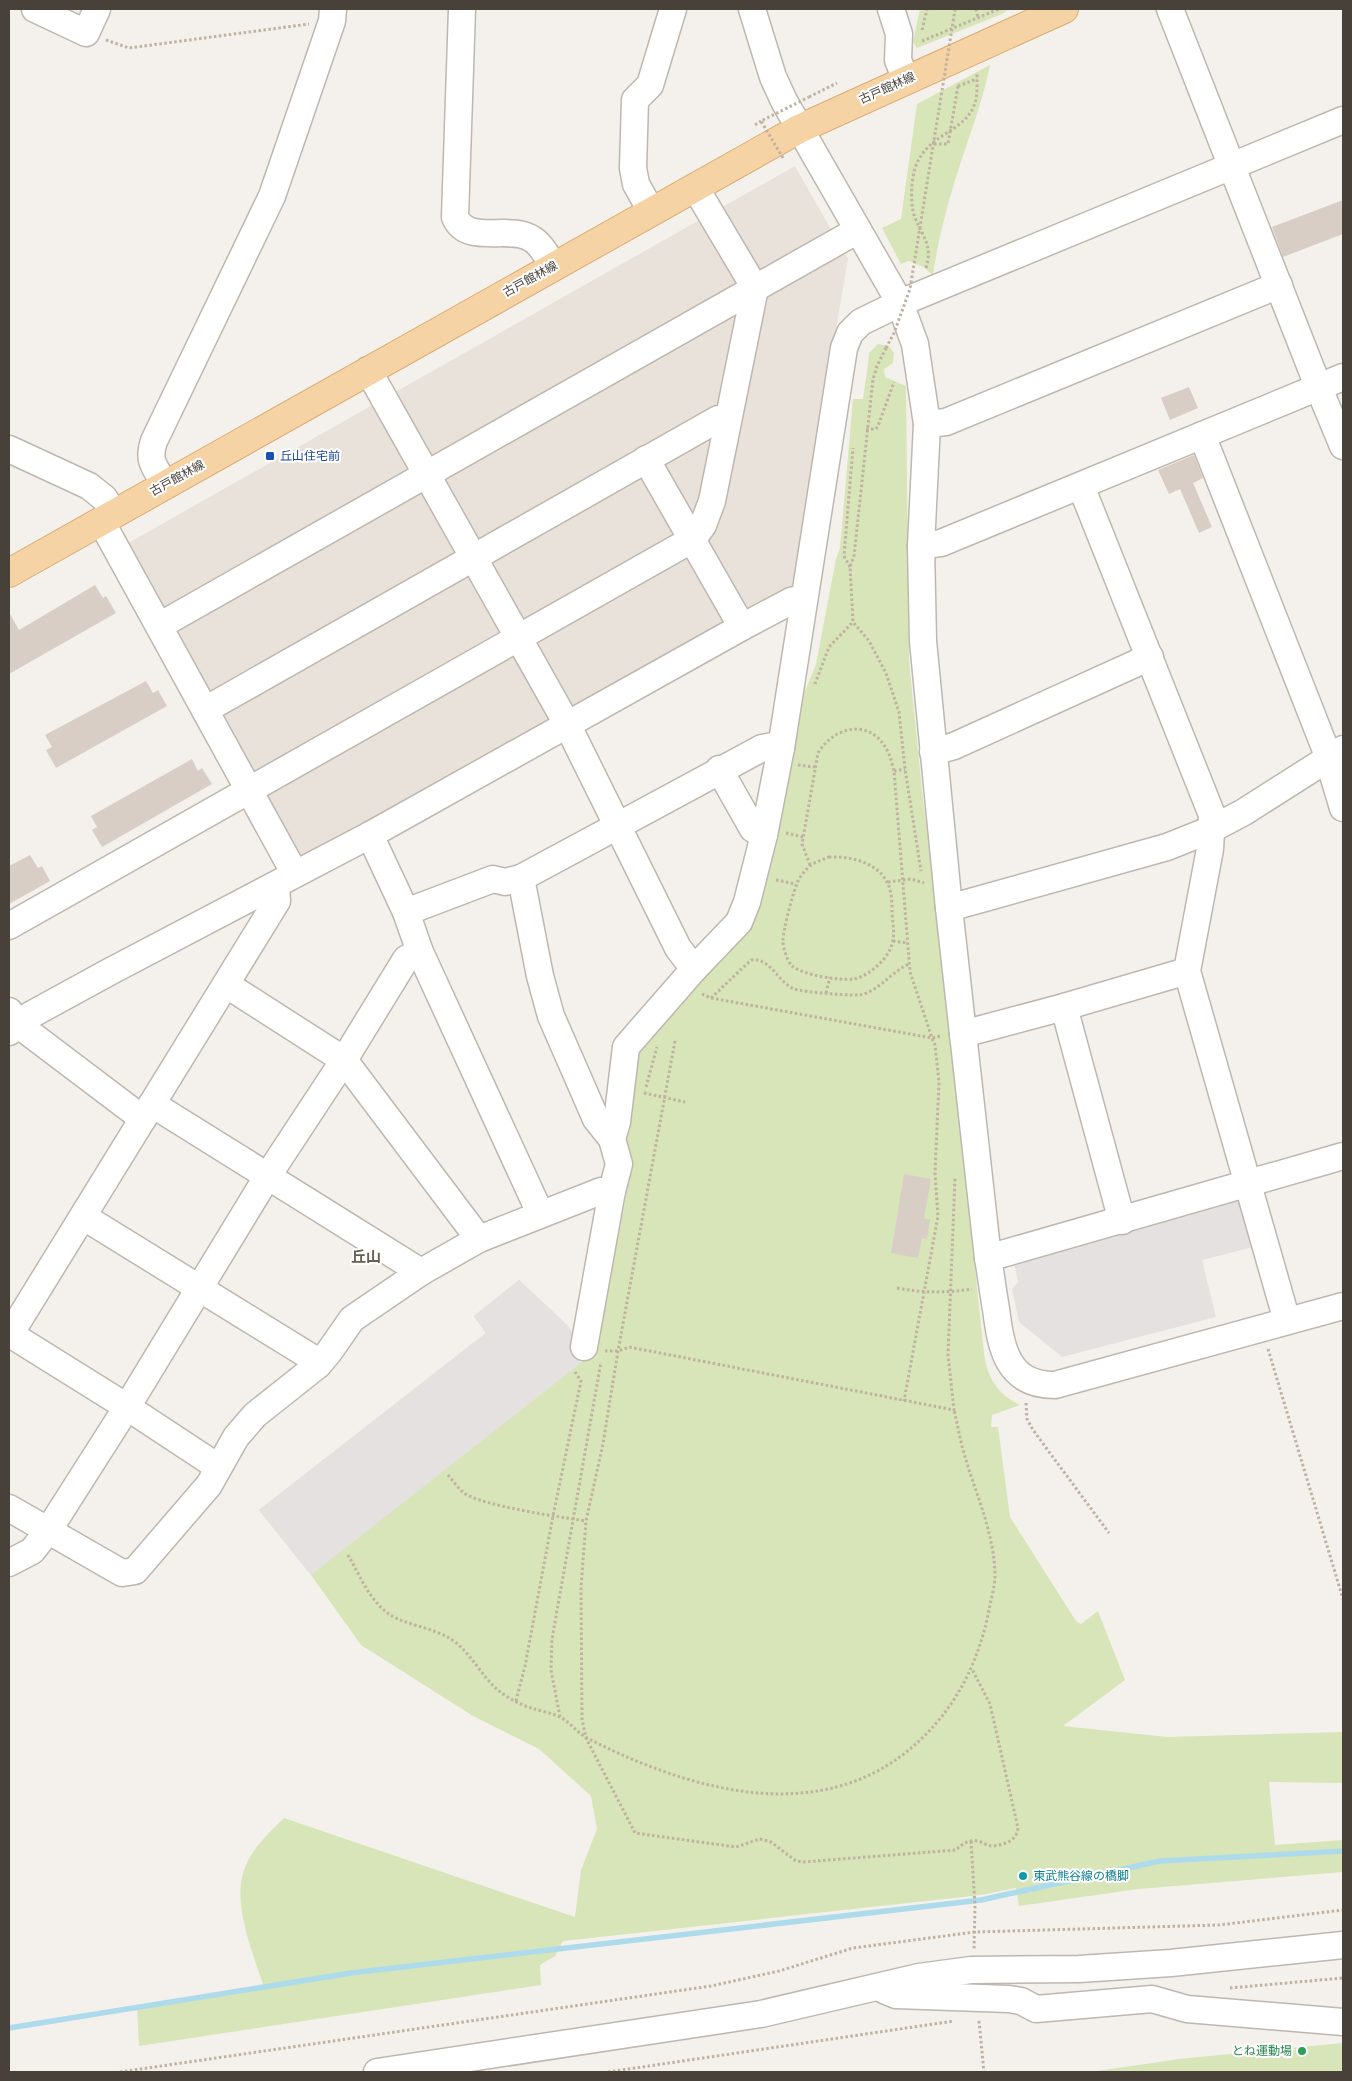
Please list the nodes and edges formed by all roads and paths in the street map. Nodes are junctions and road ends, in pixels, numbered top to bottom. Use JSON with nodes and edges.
{"nodes":[{"id":1,"x":35,"y":9,"type":"edge"},
{"id":2,"x":98,"y":9,"type":"edge"},
{"id":3,"x":462,"y":9,"type":"edge"},
{"id":4,"x":673,"y":9,"type":"edge"},
{"id":5,"x":752,"y":9,"type":"edge"},
{"id":6,"x":891,"y":9,"type":"edge"},
{"id":7,"x":927,"y":9,"type":"edge"},
{"id":8,"x":955,"y":9,"type":"edge"},
{"id":9,"x":976,"y":9,"type":"edge"},
{"id":10,"x":1000,"y":9,"type":"edge"},
{"id":11,"x":1064,"y":9,"type":"edge"},
{"id":12,"x":1170,"y":9,"type":"edge"},
{"id":13,"x":333,"y":15,"type":"edge"},
{"id":14,"x":1025,"y":17,"type":"edge"},
{"id":15,"x":978,"y":18,"type":"junction"},
{"id":16,"x":86,"y":33,"type":"junction"},
{"id":17,"x":976,"y":69,"type":"dead end"},
{"id":18,"x":977,"y":79,"type":"junction"},
{"id":19,"x":906,"y":80,"type":"junction"},
{"id":20,"x":837,"y":83,"type":"dead end"},
{"id":21,"x":1343,"y":120,"type":"edge"},
{"id":22,"x":799,"y":129,"type":"junction"},
{"id":23,"x":934,"y":144,"type":"junction"},
{"id":24,"x":783,"y":158,"type":"dead end"},
{"id":25,"x":1232,"y":166,"type":"junction"},
{"id":26,"x":696,"y":187,"type":"junction"},
{"id":27,"x":651,"y":211,"type":"junction"},
{"id":28,"x":858,"y":230,"type":"junction"},
{"id":29,"x":554,"y":266,"type":"junction"},
{"id":30,"x":908,"y":268,"type":"dead end"},
{"id":31,"x":925,"y":271,"type":"dead end"},
{"id":32,"x":915,"y":279,"type":"dead end"},
{"id":33,"x":1278,"y":285,"type":"junction"},
{"id":34,"x":754,"y":288,"type":"junction"},
{"id":35,"x":900,"y":303,"type":"junction"},
{"id":36,"x":368,"y":370,"type":"junction"},
{"id":37,"x":1343,"y":377,"type":"edge"},
{"id":38,"x":894,"y":382,"type":"dead end"},
{"id":39,"x":1318,"y":386,"type":"junction"},
{"id":40,"x":728,"y":420,"type":"junction"},
{"id":41,"x":928,"y":424,"type":"junction"},
{"id":42,"x":866,"y":429,"type":"junction"},
{"id":43,"x":1202,"y":435,"type":"junction"},
{"id":44,"x":853,"y":445,"type":"dead end"},
{"id":45,"x":1343,"y":446,"type":"edge"},
{"id":46,"x":9,"y":449,"type":"edge"},
{"id":47,"x":646,"y":460,"type":"junction"},
{"id":48,"x":427,"y":474,"type":"junction"},
{"id":49,"x":165,"y":485,"type":"junction"},
{"id":50,"x":1081,"y":486,"type":"junction"},
{"id":51,"x":108,"y":517,"type":"junction"},
{"id":52,"x":693,"y":539,"type":"junction"},
{"id":53,"x":921,"y":546,"type":"junction"},
{"id":54,"x":474,"y":557,"type":"junction"},
{"id":55,"x":850,"y":567,"type":"junction"},
{"id":56,"x":9,"y":572,"type":"edge"},
{"id":57,"x":804,"y":598,"type":"junction"},
{"id":58,"x":853,"y":622,"type":"junction"},
{"id":59,"x":159,"y":626,"type":"junction"},
{"id":60,"x":742,"y":627,"type":"junction"},
{"id":61,"x":519,"y":638,"type":"junction"},
{"id":62,"x":1150,"y":657,"type":"junction"},
{"id":63,"x":814,"y":688,"type":"dead end"},
{"id":64,"x":205,"y":710,"type":"junction"},
{"id":65,"x":567,"y":724,"type":"junction"},
{"id":66,"x":789,"y":752,"type":"junction"},
{"id":67,"x":933,"y":752,"type":"junction"},
{"id":68,"x":1336,"y":754,"type":"edge"},
{"id":69,"x":815,"y":767,"type":"junction"},
{"id":70,"x":719,"y":769,"type":"junction"},
{"id":71,"x":905,"y":769,"type":"junction"},
{"id":72,"x":894,"y":771,"type":"junction"},
{"id":73,"x":249,"y":790,"type":"junction"},
{"id":74,"x":1343,"y":808,"type":"edge"},
{"id":75,"x":618,"y":824,"type":"junction"},
{"id":76,"x":788,"y":824,"type":"dead end"},
{"id":77,"x":1212,"y":829,"type":"junction"},
{"id":78,"x":370,"y":835,"type":"junction"},
{"id":79,"x":774,"y":839,"type":"junction"},
{"id":80,"x":810,"y":865,"type":"junction"},
{"id":81,"x":778,"y":871,"type":"dead end"},
{"id":82,"x":521,"y":878,"type":"junction"},
{"id":83,"x":911,"y":879,"type":"dead end"},
{"id":84,"x":286,"y":880,"type":"junction"},
{"id":85,"x":776,"y":880,"type":"junction"},
{"id":86,"x":903,"y":880,"type":"junction"},
{"id":87,"x":888,"y":882,"type":"junction"},
{"id":88,"x":796,"y":884,"type":"junction"},
{"id":89,"x":923,"y":884,"type":"dead end"},
{"id":90,"x":774,"y":888,"type":"dead end"},
{"id":91,"x":949,"y":908,"type":"junction"},
{"id":92,"x":406,"y":912,"type":"junction"},
{"id":93,"x":9,"y":926,"type":"edge"},
{"id":94,"x":893,"y":941,"type":"junction"},
{"id":95,"x":908,"y":943,"type":"junction"},
{"id":96,"x":420,"y":952,"type":"junction"},
{"id":97,"x":909,"y":964,"type":"junction"},
{"id":98,"x":1187,"y":971,"type":"junction"},
{"id":99,"x":830,"y":977,"type":"junction"},
{"id":100,"x":696,"y":980,"type":"junction"},
{"id":101,"x":227,"y":985,"type":"junction"},
{"id":102,"x":826,"y":993,"type":"junction"},
{"id":103,"x":712,"y":998,"type":"junction"},
{"id":104,"x":1064,"y":1008,"type":"junction"},
{"id":105,"x":11,"y":1022,"type":"edge"},
{"id":106,"x":946,"y":1035,"type":"junction"},
{"id":107,"x":932,"y":1038,"type":"junction"},
{"id":108,"x":675,"y":1041,"type":"dead end"},
{"id":109,"x":659,"y":1044,"type":"dead end"},
{"id":110,"x":344,"y":1060,"type":"junction"},
{"id":111,"x":644,"y":1093,"type":"junction"},
{"id":112,"x":665,"y":1098,"type":"junction"},
{"id":113,"x":642,"y":1102,"type":"dead end"},
{"id":114,"x":685,"y":1102,"type":"dead end"},
{"id":115,"x":147,"y":1112,"type":"junction"},
{"id":116,"x":612,"y":1139,"type":"junction"},
{"id":117,"x":1343,"y":1156,"type":"edge"},
{"id":118,"x":955,"y":1170,"type":"dead end"},
{"id":119,"x":268,"y":1177,"type":"junction"},
{"id":120,"x":1248,"y":1183,"type":"junction"},
{"id":121,"x":612,"y":1191,"type":"junction"},
{"id":122,"x":540,"y":1213,"type":"junction"},
{"id":123,"x":84,"y":1216,"type":"junction"},
{"id":124,"x":1122,"y":1221,"type":"junction"},
{"id":125,"x":480,"y":1239,"type":"junction"},
{"id":126,"x":988,"y":1258,"type":"junction"},
{"id":127,"x":421,"y":1272,"type":"junction"},
{"id":128,"x":200,"y":1288,"type":"junction"},
{"id":129,"x":896,"y":1288,"type":"dead end"},
{"id":130,"x":978,"y":1288,"type":"dead end"},
{"id":131,"x":924,"y":1293,"type":"junction"},
{"id":132,"x":950,"y":1293,"type":"junction"},
{"id":133,"x":1343,"y":1306,"type":"edge"},
{"id":134,"x":1287,"y":1322,"type":"junction"},
{"id":135,"x":1262,"y":1329,"type":"junction"},
{"id":136,"x":10,"y":1335,"type":"edge"},
{"id":137,"x":597,"y":1350,"type":"junction"},
{"id":138,"x":618,"y":1351,"type":"junction"},
{"id":139,"x":318,"y":1365,"type":"junction"},
{"id":140,"x":575,"y":1372,"type":"dead end"},
{"id":141,"x":1034,"y":1383,"type":"junction"},
{"id":142,"x":904,"y":1401,"type":"junction"},
{"id":143,"x":127,"y":1407,"type":"junction"},
{"id":144,"x":954,"y":1410,"type":"junction"},
{"id":145,"x":218,"y":1467,"type":"junction"},
{"id":146,"x":448,"y":1475,"type":"dead end"},
{"id":147,"x":9,"y":1508,"type":"edge"},
{"id":148,"x":552,"y":1516,"type":"junction"},
{"id":149,"x":573,"y":1519,"type":"junction"},
{"id":150,"x":586,"y":1520,"type":"junction"},
{"id":151,"x":48,"y":1532,"type":"junction"},
{"id":152,"x":1109,"y":1533,"type":"dead end"},
{"id":153,"x":348,"y":1555,"type":"dead end"},
{"id":154,"x":9,"y":1563,"type":"edge"},
{"id":155,"x":1342,"y":1589,"type":"edge"},
{"id":156,"x":1343,"y":1599,"type":"edge"},
{"id":157,"x":972,"y":1669,"type":"junction"},
{"id":158,"x":516,"y":1701,"type":"junction"},
{"id":159,"x":560,"y":1717,"type":"junction"},
{"id":160,"x":586,"y":1738,"type":"junction"},
{"id":161,"x":971,"y":1841,"type":"junction"},
{"id":162,"x":1343,"y":1910,"type":"edge"},
{"id":163,"x":975,"y":1932,"type":"junction"},
{"id":164,"x":1343,"y":1945,"type":"edge"},
{"id":165,"x":974,"y":1950,"type":"dead end"},
{"id":166,"x":1343,"y":1978,"type":"edge"},
{"id":167,"x":880,"y":1986,"type":"junction"},
{"id":168,"x":1226,"y":1989,"type":"dead end"},
{"id":169,"x":985,"y":2017,"type":"dead end"},
{"id":170,"x":959,"y":2020,"type":"dead end"},
{"id":171,"x":1343,"y":2022,"type":"edge"},
{"id":172,"x":120,"y":2072,"type":"edge"},
{"id":173,"x":377,"y":2072,"type":"edge"},
{"id":174,"x":608,"y":2072,"type":"edge"},
{"id":175,"x":984,"y":2072,"type":"edge"}],
"edges":[{"from":1,"to":16,"type":"street"},
{"from":2,"to":16,"type":"street"},
{"from":3,"to":29,"type":"street"},
{"from":4,"to":27,"type":"street"},
{"from":5,"to":22,"type":"street"},
{"from":6,"to":19,"type":"street"},
{"from":7,"to":15,"type":"path"},
{"from":8,"to":23,"type":"path","bridge":true},
{"from":9,"to":15,"type":"path"},
{"from":10,"to":15,"type":"path"},
{"from":11,"to":14,"type":"main road","name":"古戸館林線"},
{"from":12,"to":25,"type":"street"},
{"from":13,"to":16,"type":"path"},
{"from":13,"to":49,"type":"street"},
{"from":14,"to":19,"type":"main road","name":"古戸館林線"},
{"from":17,"to":18,"type":"path"},
{"from":18,"to":23,"type":"path","bridge":true},
{"from":18,"to":31,"type":"path"},
{"from":19,"to":22,"type":"main road","name":"古戸館林線"},
{"from":20,"to":24,"type":"path","bridge":true},
{"from":21,"to":25,"type":"street"},
{"from":22,"to":26,"type":"main road","name":"古戸館林線"},
{"from":22,"to":28,"type":"street"},
{"from":23,"to":42,"type":"path","bridge":true},
{"from":25,"to":33,"type":"street"},
{"from":25,"to":35,"type":"street"},
{"from":26,"to":27,"type":"main road","name":"古戸館林線"},
{"from":26,"to":34,"type":"street"},
{"from":27,"to":29,"type":"main road","name":"古戸館林線"},
{"from":28,"to":34,"type":"street"},
{"from":28,"to":35,"type":"street"},
{"from":29,"to":36,"type":"main road","name":"古戸館林線"},
{"from":30,"to":32,"type":"path"},
{"from":33,"to":39,"type":"street"},
{"from":33,"to":41,"type":"street"},
{"from":34,"to":40,"type":"street"},
{"from":34,"to":48,"type":"street"},
{"from":35,"to":41,"type":"street"},
{"from":35,"to":57,"type":"street"},
{"from":36,"to":48,"type":"street"},
{"from":36,"to":49,"type":"main road","name":"古戸館林線"},
{"from":37,"to":39,"type":"street"},
{"from":38,"to":42,"type":"path"},
{"from":39,"to":43,"type":"street"},
{"from":39,"to":45,"type":"street"},
{"from":40,"to":47,"type":"street"},
{"from":40,"to":52,"type":"street"},
{"from":41,"to":53,"type":"street"},
{"from":42,"to":55,"type":"path"},
{"from":43,"to":50,"type":"street"},
{"from":43,"to":68,"type":"street"},
{"from":44,"to":55,"type":"path"},
{"from":46,"to":51,"type":"street"},
{"from":47,"to":52,"type":"street"},
{"from":47,"to":54,"type":"street"},
{"from":48,"to":54,"type":"street"},
{"from":48,"to":59,"type":"street"},
{"from":49,"to":51,"type":"main road","name":"古戸館林線"},
{"from":50,"to":53,"type":"street"},
{"from":50,"to":62,"type":"street"},
{"from":51,"to":56,"type":"main road","name":"古戸館林線"},
{"from":51,"to":59,"type":"street"},
{"from":52,"to":60,"type":"street"},
{"from":52,"to":61,"type":"street"},
{"from":53,"to":67,"type":"street"},
{"from":54,"to":61,"type":"street"},
{"from":54,"to":64,"type":"street"},
{"from":55,"to":58,"type":"path"},
{"from":57,"to":60,"type":"street"},
{"from":57,"to":66,"type":"street"},
{"from":58,"to":63,"type":"path"},
{"from":58,"to":71,"type":"path"},
{"from":59,"to":64,"type":"street"},
{"from":60,"to":65,"type":"street"},
{"from":61,"to":65,"type":"street"},
{"from":61,"to":73,"type":"street"},
{"from":62,"to":67,"type":"street"},
{"from":62,"to":77,"type":"street"},
{"from":64,"to":73,"type":"street"},
{"from":65,"to":75,"type":"street"},
{"from":65,"to":78,"type":"street"},
{"from":66,"to":69,"type":"path"},
{"from":66,"to":70,"type":"street"},
{"from":66,"to":79,"type":"street"},
{"from":67,"to":91,"type":"street"},
{"from":68,"to":74,"type":"street"},
{"from":68,"to":77,"type":"street"},
{"from":69,"to":72,"type":"path"},
{"from":69,"to":80,"type":"path"},
{"from":70,"to":75,"type":"street"},
{"from":70,"to":79,"type":"street"},
{"from":71,"to":72,"type":"path"},
{"from":71,"to":89,"type":"path"},
{"from":72,"to":86,"type":"path"},
{"from":73,"to":84,"type":"street"},
{"from":73,"to":93,"type":"street"},
{"from":75,"to":82,"type":"street"},
{"from":75,"to":100,"type":"street"},
{"from":76,"to":79,"type":"path"},
{"from":77,"to":91,"type":"street"},
{"from":77,"to":98,"type":"street"},
{"from":78,"to":84,"type":"street"},
{"from":78,"to":92,"type":"street"},
{"from":79,"to":100,"type":"street"},
{"from":80,"to":87,"type":"path"},
{"from":80,"to":88,"type":"path"},
{"from":81,"to":85,"type":"path"},
{"from":82,"to":92,"type":"street"},
{"from":82,"to":116,"type":"street"},
{"from":83,"to":86,"type":"path"},
{"from":84,"to":101,"type":"street"},
{"from":84,"to":105,"type":"street"},
{"from":85,"to":88,"type":"path"},
{"from":85,"to":90,"type":"path"},
{"from":86,"to":87,"type":"path"},
{"from":86,"to":95,"type":"path"},
{"from":87,"to":94,"type":"path"},
{"from":88,"to":99,"type":"path"},
{"from":91,"to":106,"type":"street"},
{"from":92,"to":96,"type":"street"},
{"from":94,"to":95,"type":"path"},
{"from":94,"to":99,"type":"path"},
{"from":95,"to":97,"type":"path"},
{"from":96,"to":110,"type":"street"},
{"from":96,"to":122,"type":"street"},
{"from":97,"to":102,"type":"path"},
{"from":97,"to":107,"type":"path"},
{"from":98,"to":104,"type":"street"},
{"from":98,"to":120,"type":"street"},
{"from":99,"to":102,"type":"path"},
{"from":100,"to":103,"type":"path"},
{"from":100,"to":116,"type":"street"},
{"from":101,"to":110,"type":"street"},
{"from":101,"to":115,"type":"street"},
{"from":102,"to":103,"type":"path"},
{"from":103,"to":107,"type":"path"},
{"from":104,"to":106,"type":"street"},
{"from":104,"to":124,"type":"street"},
{"from":105,"to":115,"type":"street"},
{"from":106,"to":107,"type":"path"},
{"from":106,"to":126,"type":"street"},
{"from":107,"to":131,"type":"path"},
{"from":108,"to":112,"type":"path"},
{"from":109,"to":111,"type":"path"},
{"from":110,"to":119,"type":"street"},
{"from":110,"to":125,"type":"street"},
{"from":111,"to":112,"type":"path"},
{"from":111,"to":113,"type":"path"},
{"from":112,"to":114,"type":"path"},
{"from":112,"to":138,"type":"path"},
{"from":115,"to":119,"type":"street"},
{"from":115,"to":123,"type":"street"},
{"from":116,"to":121,"type":"street"},
{"from":117,"to":120,"type":"street"},
{"from":118,"to":132,"type":"path"},
{"from":119,"to":127,"type":"street"},
{"from":119,"to":128,"type":"street"},
{"from":120,"to":124,"type":"street"},
{"from":120,"to":134,"type":"street"},
{"from":121,"to":122,"type":"street"},
{"from":121,"to":137,"type":"street"},
{"from":122,"to":125,"type":"street"},
{"from":123,"to":128,"type":"street"},
{"from":123,"to":136,"type":"street"},
{"from":124,"to":126,"type":"street"},
{"from":125,"to":127,"type":"street"},
{"from":126,"to":141,"type":"street"},
{"from":127,"to":139,"type":"street"},
{"from":128,"to":139,"type":"street"},
{"from":128,"to":143,"type":"street"},
{"from":129,"to":131,"type":"path"},
{"from":130,"to":132,"type":"path"},
{"from":131,"to":132,"type":"path"},
{"from":131,"to":142,"type":"path"},
{"from":132,"to":144,"type":"path"},
{"from":133,"to":134,"type":"street"},
{"from":134,"to":135,"type":"street"},
{"from":135,"to":141,"type":"street"},
{"from":135,"to":155,"type":"path"},
{"from":136,"to":143,"type":"street"},
{"from":137,"to":138,"type":"path"},
{"from":137,"to":149,"type":"path"},
{"from":138,"to":142,"type":"path"},
{"from":138,"to":150,"type":"path"},
{"from":139,"to":145,"type":"street"},
{"from":140,"to":148,"type":"path"},
{"from":141,"to":152,"type":"path"},
{"from":142,"to":144,"type":"path"},
{"from":143,"to":145,"type":"street"},
{"from":143,"to":151,"type":"street"},
{"from":144,"to":157,"type":"path"},
{"from":145,"to":151,"type":"street"},
{"from":146,"to":148,"type":"path"},
{"from":147,"to":151,"type":"street"},
{"from":148,"to":149,"type":"path"},
{"from":148,"to":158,"type":"path"},
{"from":149,"to":150,"type":"path"},
{"from":149,"to":159,"type":"path"},
{"from":150,"to":160,"type":"path"},
{"from":151,"to":154,"type":"street"},
{"from":153,"to":158,"type":"path"},
{"from":155,"to":156,"type":"path"},
{"from":157,"to":160,"type":"path"},
{"from":157,"to":161,"type":"path"},
{"from":158,"to":159,"type":"path"},
{"from":159,"to":160,"type":"path"},
{"from":160,"to":161,"type":"path"},
{"from":161,"to":163,"type":"path"},
{"from":162,"to":163,"type":"path"},
{"from":163,"to":165,"type":"path"},
{"from":163,"to":172,"type":"path"},
{"from":164,"to":167,"type":"street"},
{"from":166,"to":168,"type":"path"},
{"from":167,"to":171,"type":"street"},
{"from":167,"to":173,"type":"street"},
{"from":169,"to":175,"type":"path"},
{"from":170,"to":174,"type":"path"}]}
